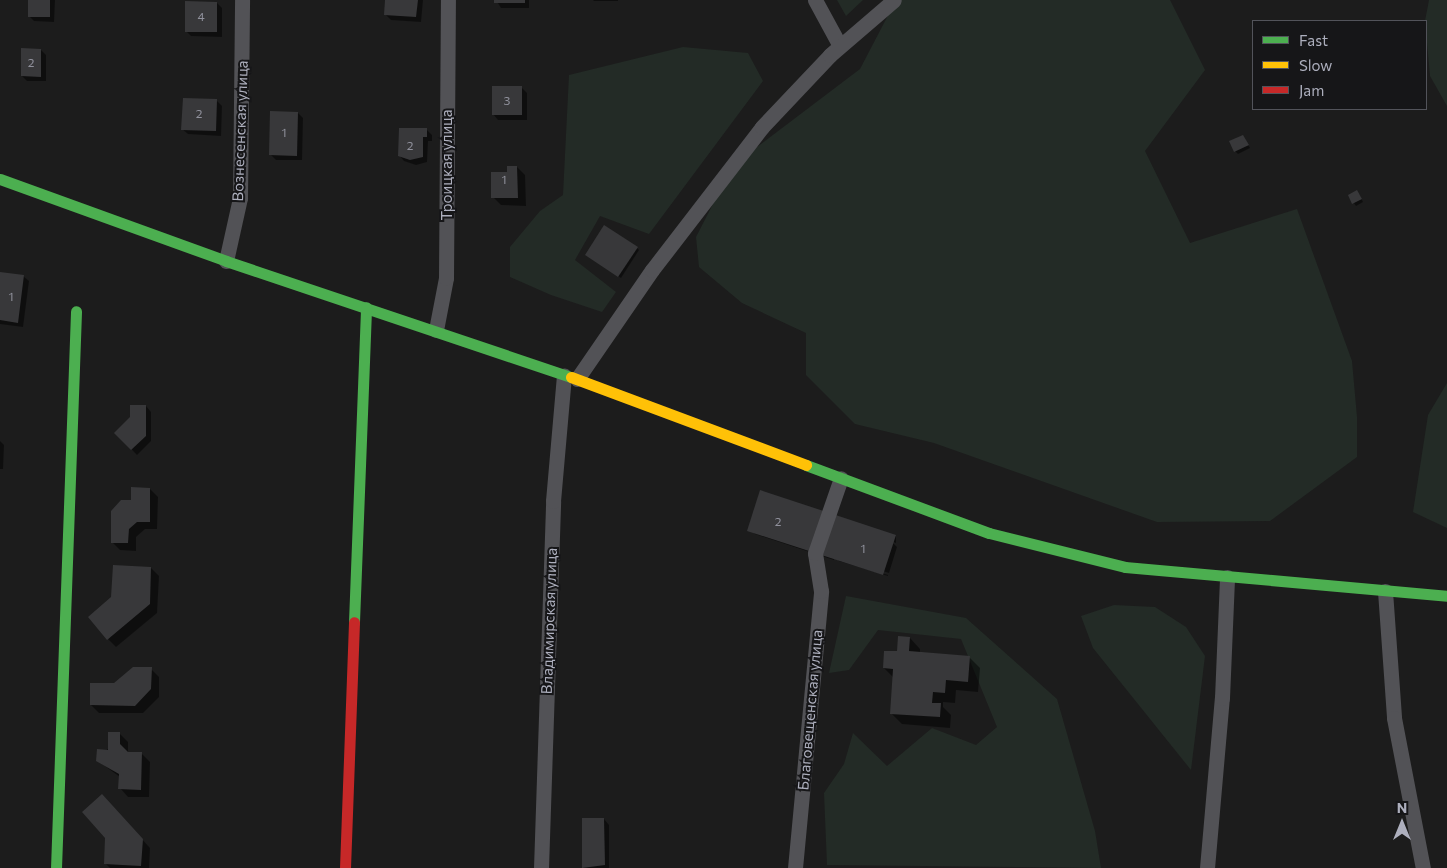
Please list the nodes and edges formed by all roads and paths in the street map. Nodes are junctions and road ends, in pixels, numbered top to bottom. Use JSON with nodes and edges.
{"nodes":[{"id":1,"x":242,"y":0,"type":"edge"},
{"id":2,"x":448,"y":0,"type":"edge"},
{"id":3,"x":815,"y":0,"type":"edge"},
{"id":4,"x":894,"y":0,"type":"edge"},
{"id":5,"x":840,"y":46,"type":"junction"},
{"id":6,"x":0,"y":179,"type":"edge"},
{"id":7,"x":226,"y":261,"type":"junction"},
{"id":8,"x":366,"y":307,"type":"junction"},
{"id":9,"x":76,"y":311,"type":"dead end"},
{"id":10,"x":436,"y":330,"type":"junction"},
{"id":11,"x":570,"y":377,"type":"junction"},
{"id":12,"x":841,"y":478,"type":"junction"},
{"id":13,"x":1227,"y":577,"type":"junction"},
{"id":14,"x":1385,"y":591,"type":"junction"},
{"id":15,"x":1447,"y":596,"type":"edge"},
{"id":16,"x":56,"y":868,"type":"edge"},
{"id":17,"x":345,"y":868,"type":"edge"},
{"id":18,"x":541,"y":868,"type":"edge"},
{"id":19,"x":795,"y":868,"type":"edge"},
{"id":20,"x":1206,"y":868,"type":"edge"},
{"id":21,"x":1423,"y":868,"type":"edge"}],
"edges":[{"from":1,"to":7,"type":"street","name":"Вознесенская улица"},
{"from":2,"to":10,"type":"street","name":"Троицкая улица"},
{"from":3,"to":5,"type":"street"},
{"from":4,"to":5,"type":"street"},
{"from":5,"to":11,"type":"street"},
{"from":6,"to":7,"type":"street"},
{"from":7,"to":8,"type":"street"},
{"from":8,"to":10,"type":"street"},
{"from":8,"to":17,"type":"street"},
{"from":9,"to":16,"type":"street"},
{"from":10,"to":11,"type":"street"},
{"from":11,"to":12,"type":"street"},
{"from":11,"to":18,"type":"street","name":"Владимирская улица"},
{"from":12,"to":13,"type":"street"},
{"from":12,"to":19,"type":"street","name":"Благовещенская улица"},
{"from":13,"to":14,"type":"street"},
{"from":13,"to":20,"type":"street"},
{"from":14,"to":15,"type":"street"},
{"from":14,"to":21,"type":"street"}]}
